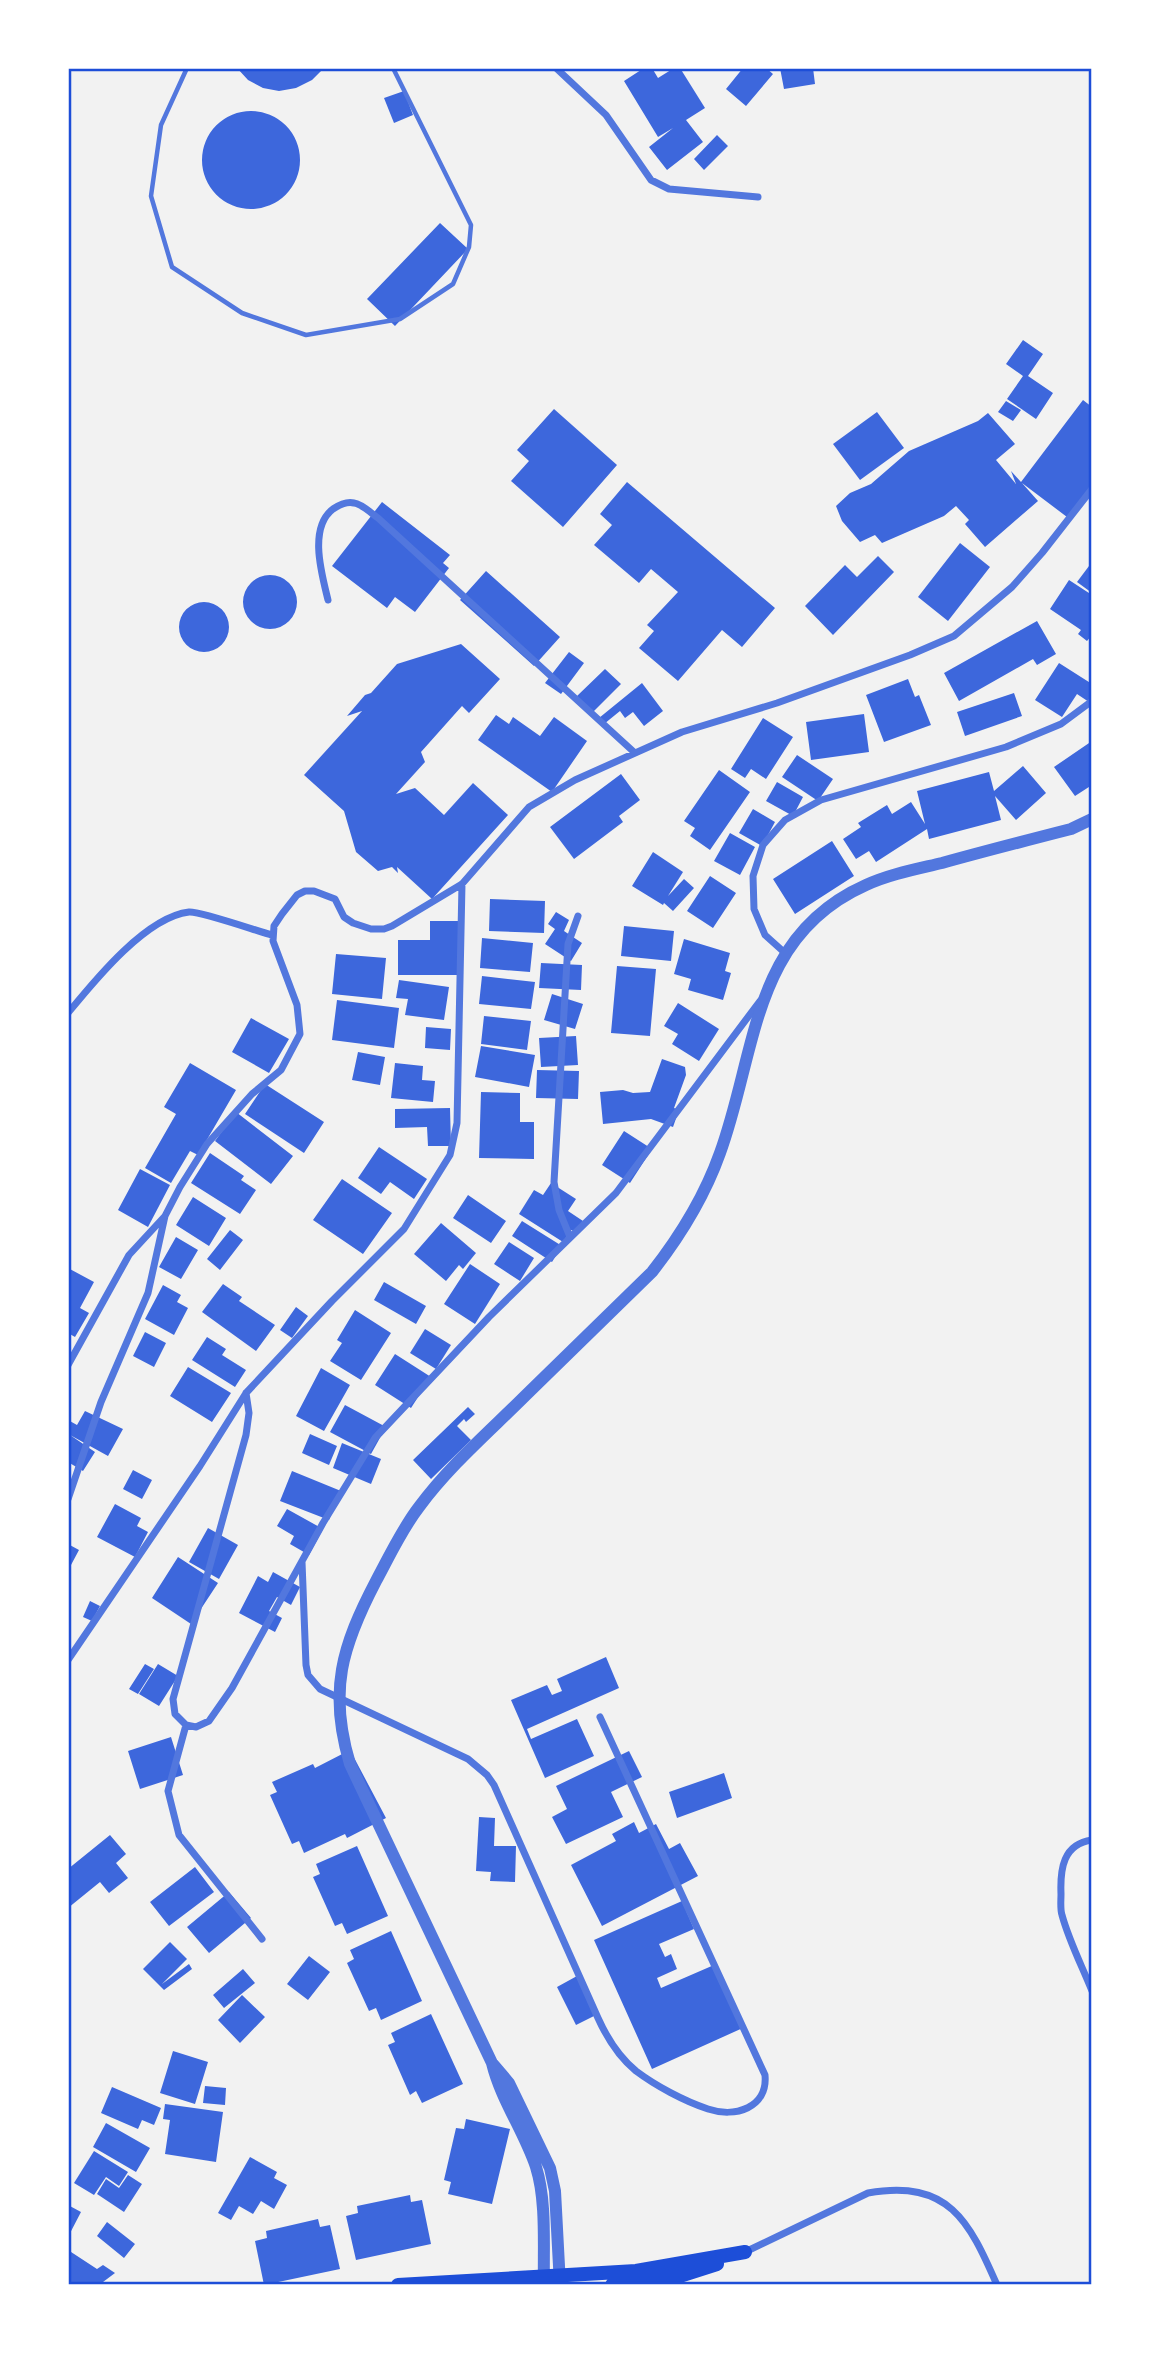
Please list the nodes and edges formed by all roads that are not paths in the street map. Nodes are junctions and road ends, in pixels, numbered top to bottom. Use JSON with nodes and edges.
{"nodes":[{"id":1,"x":187,"y":68,"type":"edge"},
{"id":2,"x":393,"y":68,"type":"edge"},
{"id":3,"x":556,"y":68,"type":"edge"},
{"id":4,"x":758,"y":197,"type":"dead end"},
{"id":5,"x":1092,"y":489,"type":"edge"},
{"id":6,"x":328,"y":600,"type":"dead end"},
{"id":7,"x":1092,"y":701,"type":"edge"},
{"id":8,"x":635,"y":753,"type":"junction"},
{"id":9,"x":1092,"y":819,"type":"edge"},
{"id":10,"x":462,"y":884,"type":"junction"},
{"id":11,"x":578,"y":916,"type":"dead end"},
{"id":12,"x":272,"y":935,"type":"junction"},
{"id":13,"x":785,"y":953,"type":"junction"},
{"id":14,"x":764,"y":996,"type":"junction"},
{"id":15,"x":68,"y":1013,"type":"edge"},
{"id":16,"x":165,"y":1216,"type":"junction"},
{"id":17,"x":570,"y":1237,"type":"junction"},
{"id":18,"x":68,"y":1365,"type":"edge"},
{"id":19,"x":246,"y":1393,"type":"junction"},
{"id":20,"x":68,"y":1499,"type":"edge"},
{"id":21,"x":302,"y":1562,"type":"junction"},
{"id":22,"x":68,"y":1660,"type":"edge"},
{"id":23,"x":339,"y":1698,"type":"junction"},
{"id":24,"x":600,"y":1717,"type":"dead end"},
{"id":25,"x":186,"y":1724,"type":"junction"},
{"id":26,"x":1092,"y":1840,"type":"edge"},
{"id":27,"x":262,"y":1939,"type":"dead end"},
{"id":28,"x":1092,"y":1991,"type":"edge"},
{"id":29,"x":492,"y":2063,"type":"junction"},
{"id":30,"x":745,"y":2252,"type":"junction"},
{"id":31,"x":559,"y":2280,"type":"edge"},
{"id":32,"x":544,"y":2281,"type":"edge"},
{"id":33,"x":398,"y":2285,"type":"edge"},
{"id":34,"x":612,"y":2285,"type":"edge"},
{"id":35,"x":998,"y":2285,"type":"edge"}],
"edges":[{"from":1,"to":2,"type":"lane"},
{"from":3,"to":4,"type":"street"},
{"from":5,"to":8,"type":"street"},
{"from":6,"to":8,"type":"street"},
{"from":7,"to":13,"type":"street"},
{"from":8,"to":10,"type":"street"},
{"from":9,"to":13,"type":"street"},
{"from":10,"to":12,"type":"street"},
{"from":10,"to":19,"type":"street"},
{"from":11,"to":17,"type":"street"},
{"from":12,"to":15,"type":"street"},
{"from":12,"to":16,"type":"street"},
{"from":13,"to":14,"type":"street"},
{"from":14,"to":17,"type":"street"},
{"from":14,"to":23,"type":"street"},
{"from":16,"to":18,"type":"street"},
{"from":16,"to":20,"type":"street"},
{"from":17,"to":21,"type":"street"},
{"from":19,"to":22,"type":"street"},
{"from":19,"to":25,"type":"street"},
{"from":21,"to":23,"type":"street"},
{"from":21,"to":25,"type":"street"},
{"from":23,"to":24,"type":"street"},
{"from":23,"to":29,"type":"street"},
{"from":25,"to":27,"type":"street"},
{"from":26,"to":28,"type":"street"},
{"from":29,"to":31,"type":"street"},
{"from":29,"to":32,"type":"street"},
{"from":30,"to":31,"type":"main road"},
{"from":30,"to":34,"type":"main road"},
{"from":30,"to":35,"type":"street"},
{"from":31,"to":32,"type":"main road"},
{"from":32,"to":33,"type":"main road"}]}
